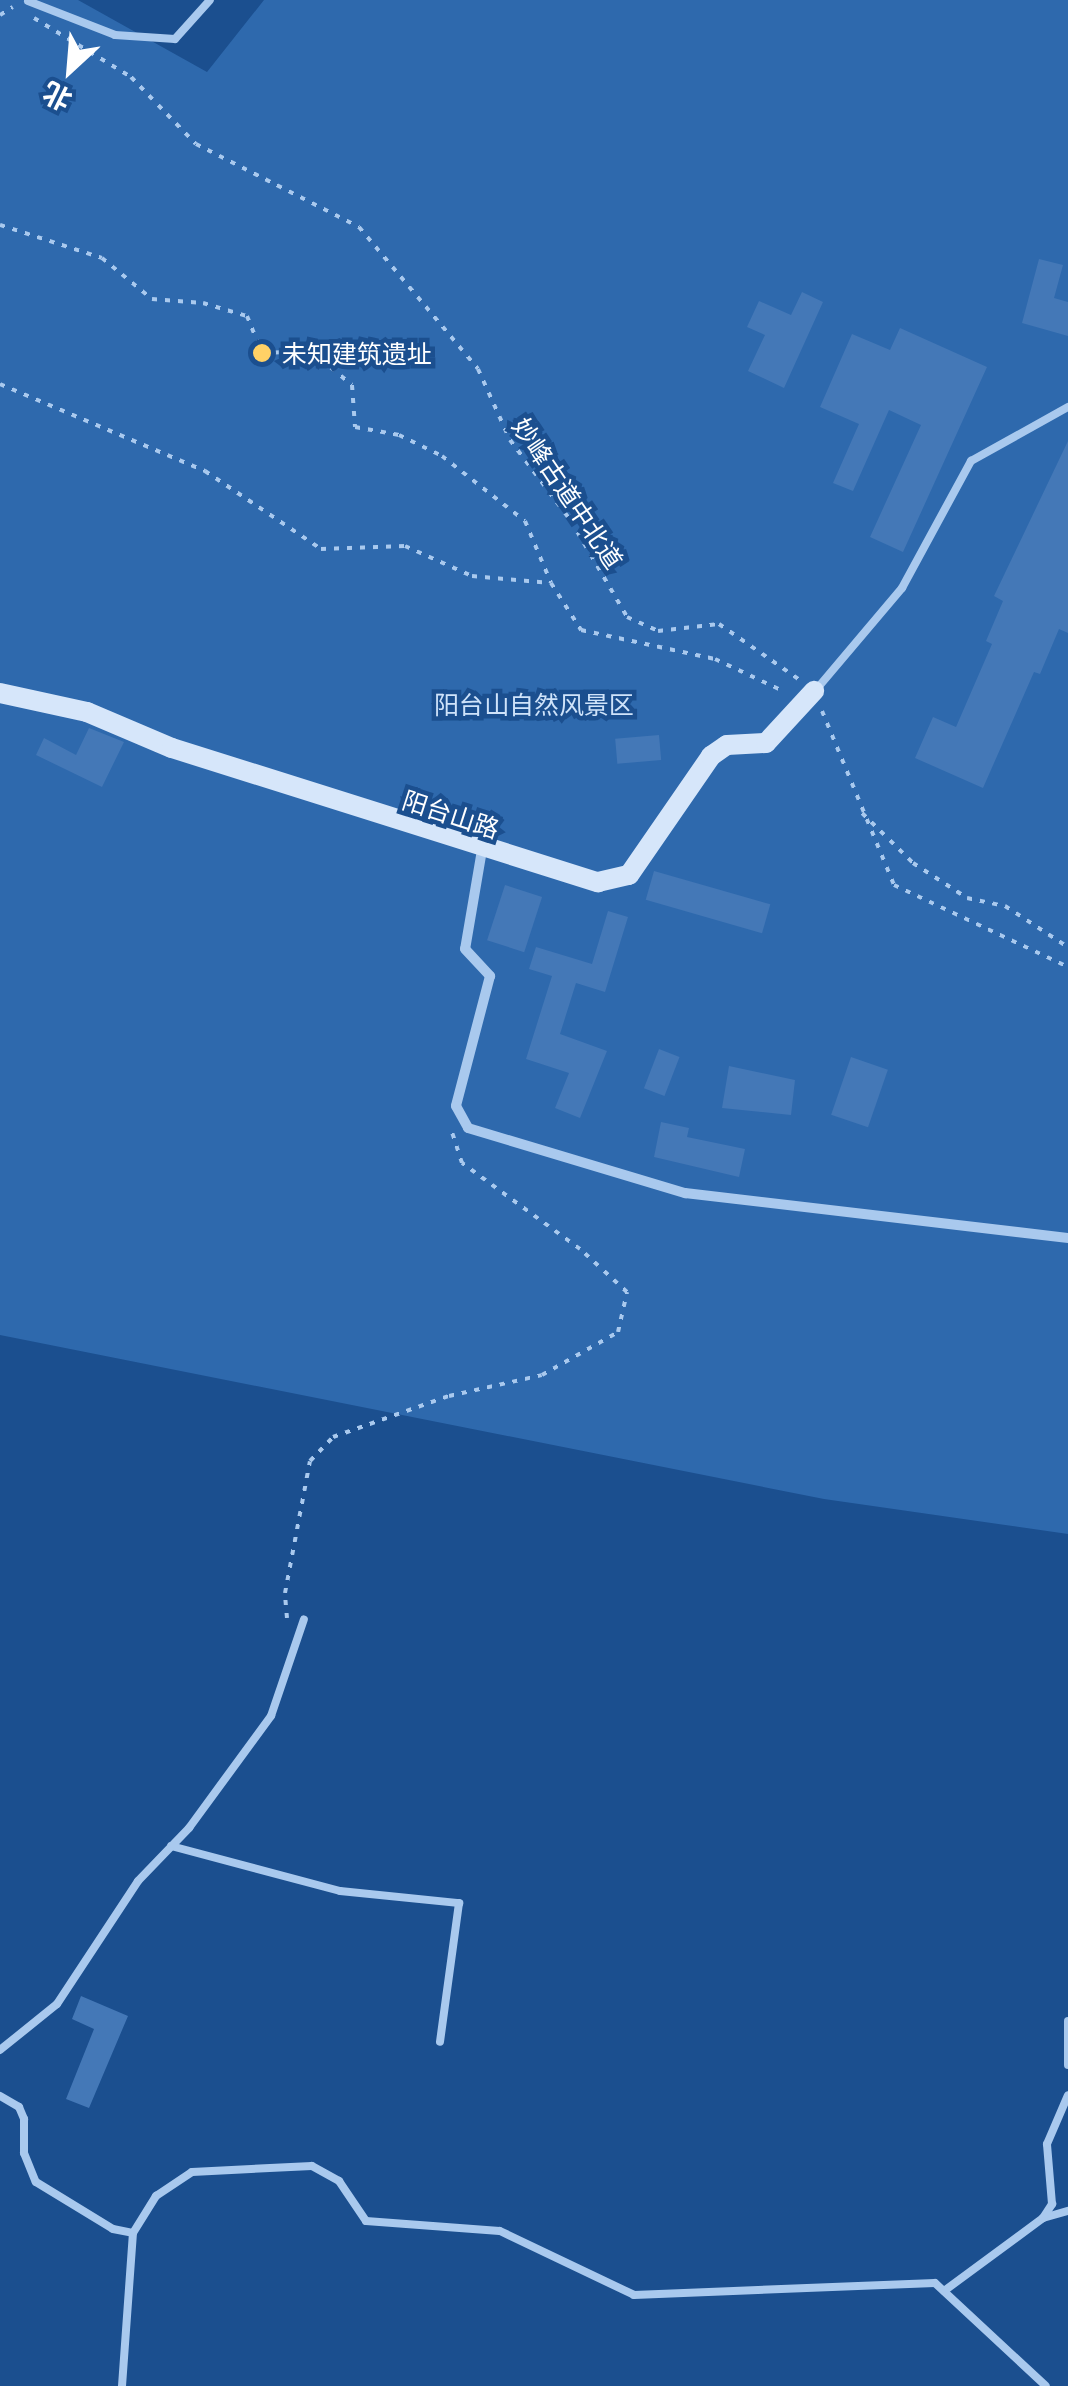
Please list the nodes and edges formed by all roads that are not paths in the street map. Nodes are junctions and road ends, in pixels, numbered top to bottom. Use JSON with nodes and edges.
{"nodes":[{"id":1,"x":210,"y":0,"type":"edge"},
{"id":2,"x":28,"y":1,"type":"edge"},
{"id":3,"x":1068,"y":407,"type":"edge"},
{"id":4,"x":0,"y":693,"type":"edge"},
{"id":5,"x":808,"y":698,"type":"joint"},
{"id":6,"x":482,"y":850,"type":"junction"},
{"id":7,"x":1068,"y":1238,"type":"edge"},
{"id":8,"x":304,"y":1619,"type":"dead end"},
{"id":9,"x":171,"y":1846,"type":"junction"},
{"id":10,"x":1068,"y":2021,"type":"edge"},
{"id":11,"x":440,"y":2042,"type":"dead end"},
{"id":12,"x":0,"y":2050,"type":"edge"},
{"id":13,"x":1068,"y":2066,"type":"edge"},
{"id":14,"x":1068,"y":2095,"type":"edge"},
{"id":15,"x":0,"y":2096,"type":"edge"},
{"id":16,"x":1068,"y":2211,"type":"edge"},
{"id":17,"x":1043,"y":2218,"type":"junction"},
{"id":18,"x":133,"y":2233,"type":"junction"},
{"id":19,"x":944,"y":2291,"type":"junction"},
{"id":20,"x":122,"y":2386,"type":"edge"},
{"id":21,"x":1046,"y":2386,"type":"edge"}],
"edges":[{"from":1,"to":2,"type":"lane"},
{"from":3,"to":5,"type":"lane"},
{"from":4,"to":6,"type":"street","name":"阳台山路"},
{"from":5,"to":6,"type":"street","name":"阳台山路"},
{"from":6,"to":7,"type":"street"},
{"from":8,"to":9,"type":"lane"},
{"from":9,"to":11,"type":"lane"},
{"from":9,"to":12,"type":"lane"},
{"from":10,"to":13,"type":"lane"},
{"from":14,"to":17,"type":"lane"},
{"from":15,"to":18,"type":"lane"},
{"from":16,"to":17,"type":"lane"},
{"from":17,"to":19,"type":"lane"},
{"from":18,"to":19,"type":"lane"},
{"from":18,"to":20,"type":"lane"},
{"from":19,"to":21,"type":"lane"}]}
